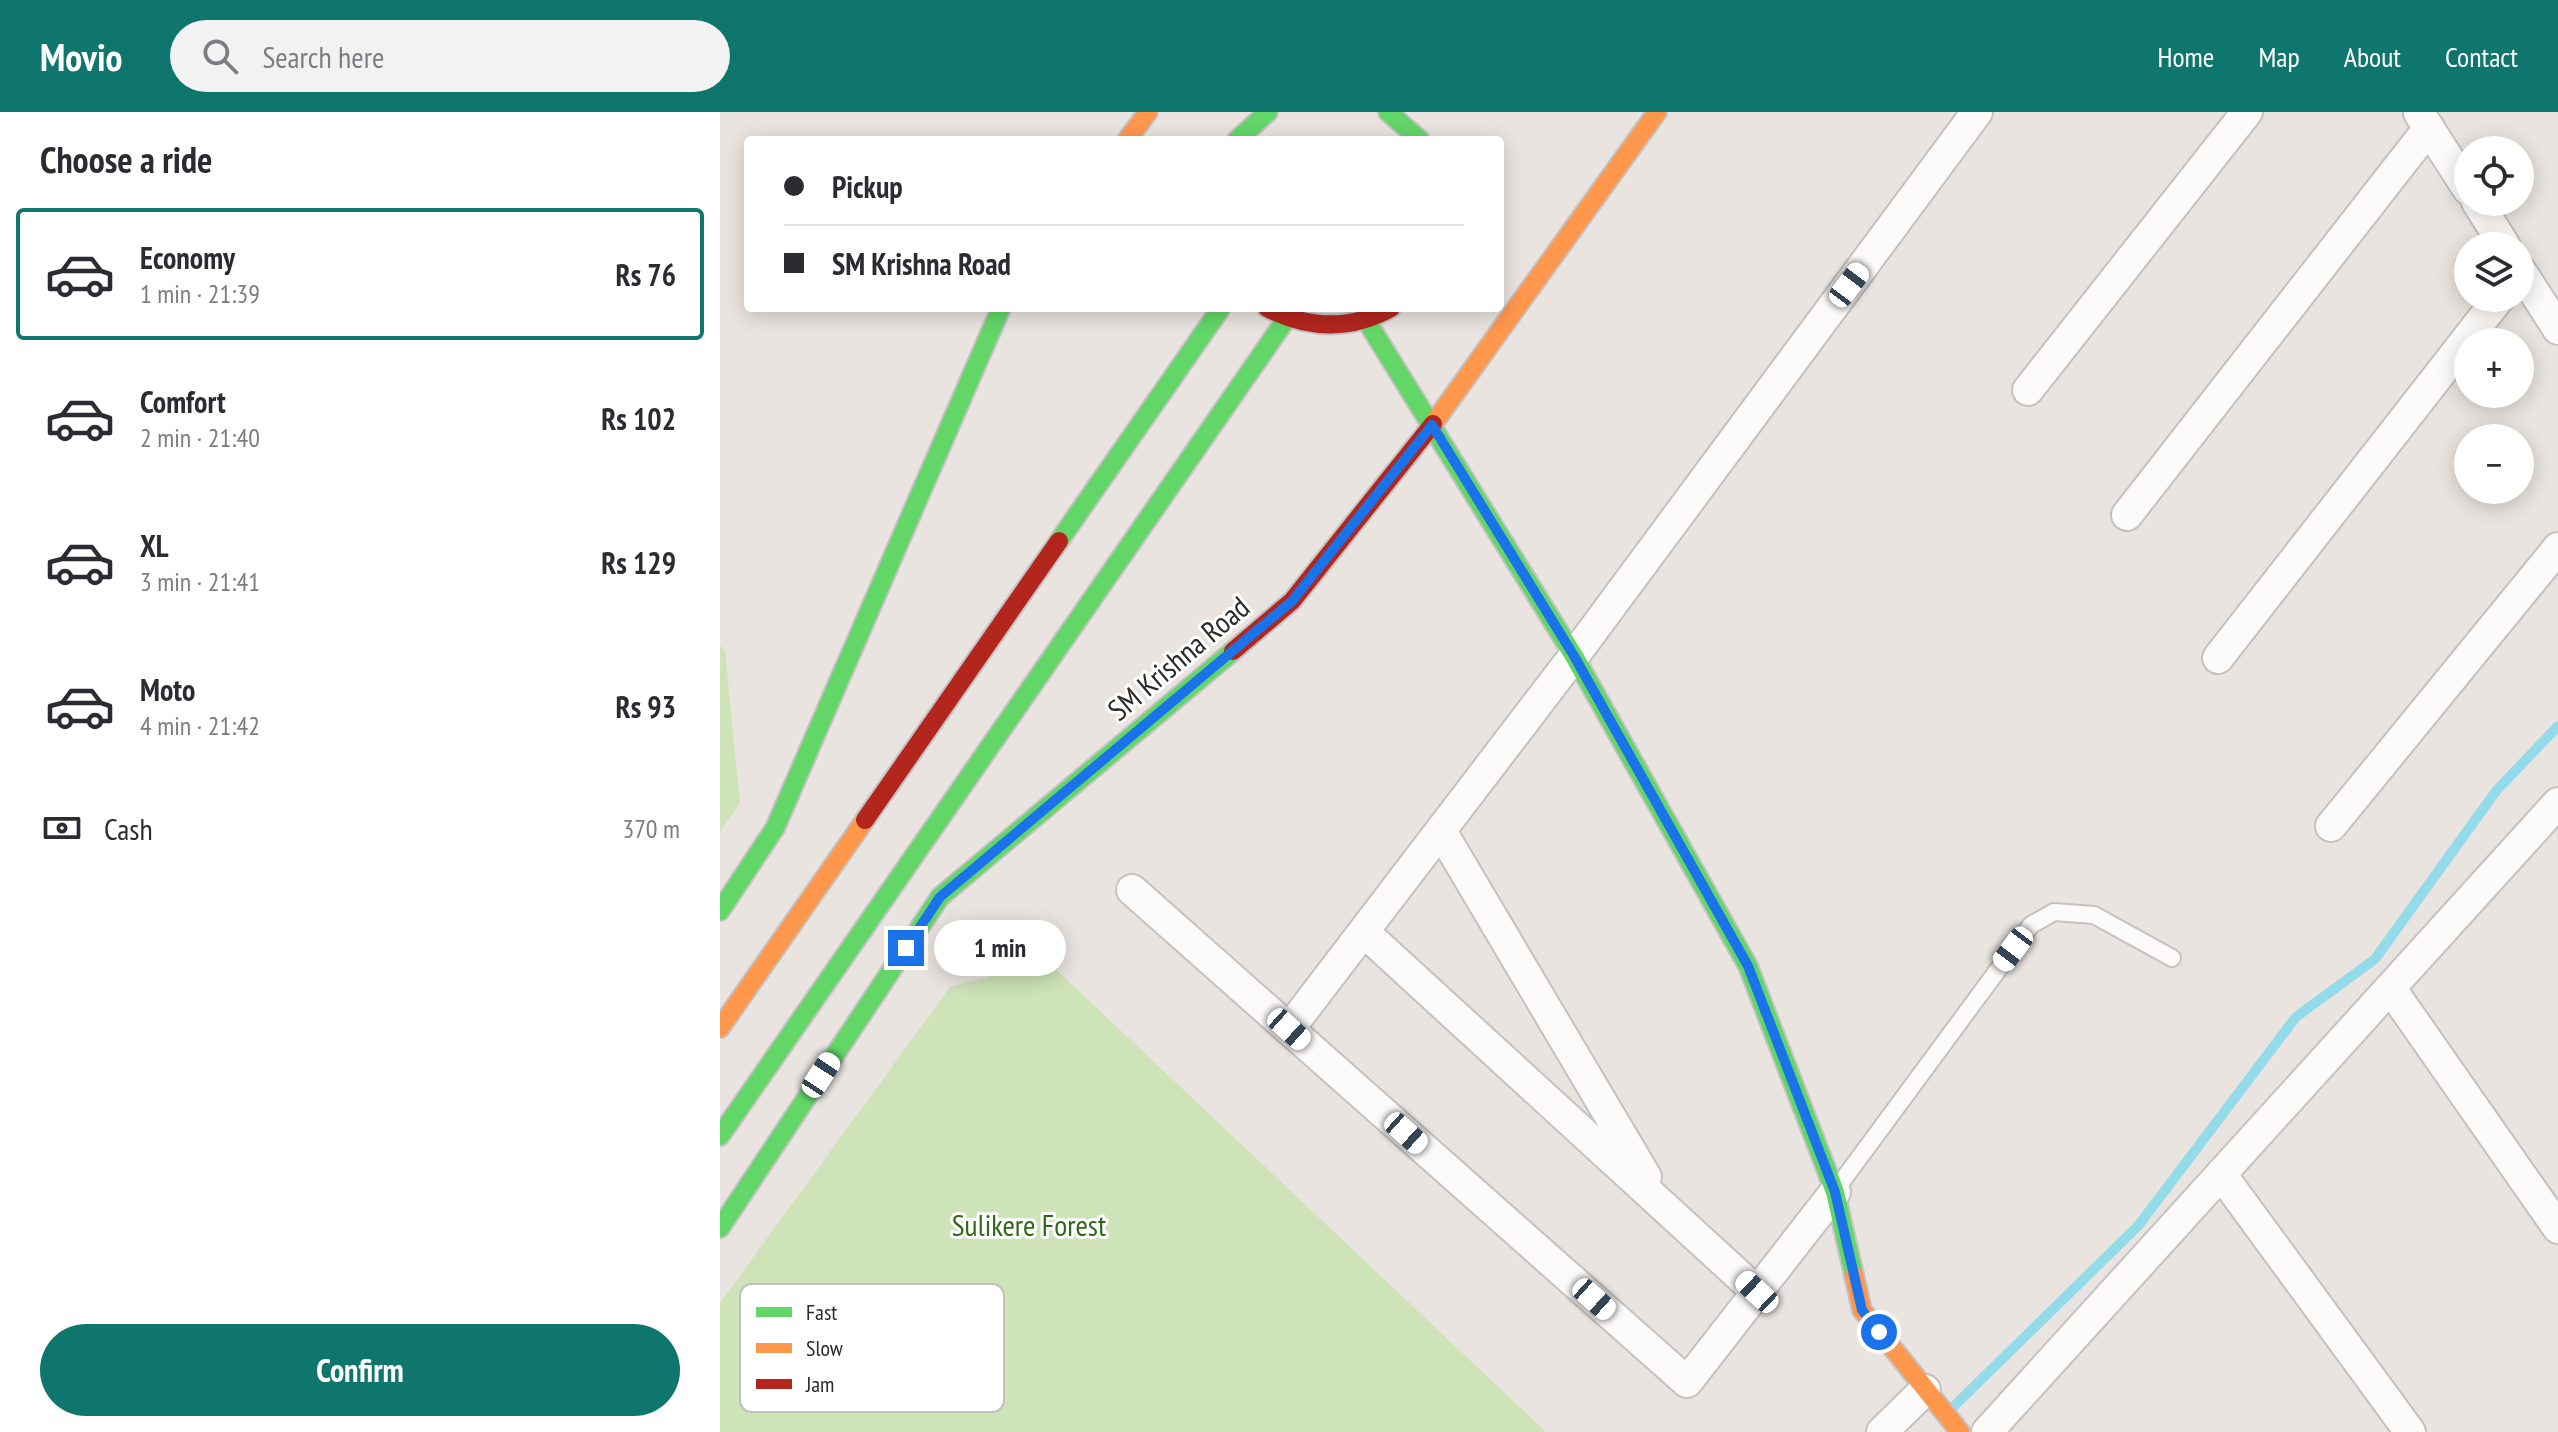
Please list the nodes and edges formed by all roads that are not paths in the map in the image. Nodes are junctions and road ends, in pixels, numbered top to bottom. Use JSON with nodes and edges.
{"nodes":[{"id":1,"x":1148,"y":112,"type":"edge"},
{"id":2,"x":1388,"y":112,"type":"edge"},
{"id":3,"x":1657,"y":112,"type":"edge"},
{"id":4,"x":1977,"y":112,"type":"edge"},
{"id":5,"x":2247,"y":112,"type":"edge"},
{"id":6,"x":1257,"y":116,"type":"edge"},
{"id":7,"x":2424,"y":120,"type":"edge"},
{"id":8,"x":1130,"y":136,"type":"edge"},
{"id":9,"x":1240,"y":136,"type":"edge"},
{"id":10,"x":1424,"y":136,"type":"edge"},
{"id":11,"x":2454,"y":167,"type":"edge"},
{"id":12,"x":2534,"y":292,"type":"edge"},
{"id":13,"x":999,"y":312,"type":"edge"},
{"id":14,"x":1218,"y":312,"type":"edge"},
{"id":15,"x":1275,"y":312,"type":"edge"},
{"id":16,"x":1383,"y":312,"type":"edge"},
{"id":17,"x":2488,"y":312,"type":"edge"},
{"id":18,"x":1287,"y":318,"type":"junction"},
{"id":19,"x":1366,"y":320,"type":"junction"},
{"id":20,"x":2558,"y":329,"type":"edge"},
{"id":21,"x":2028,"y":390,"type":"dead end"},
{"id":22,"x":1432,"y":425,"type":"junction"},
{"id":23,"x":2127,"y":515,"type":"dead end"},
{"id":24,"x":2558,"y":548,"type":"edge"},
{"id":25,"x":1574,"y":656,"type":"junction"},
{"id":26,"x":2218,"y":658,"type":"dead end"},
{"id":27,"x":2555,"y":816,"type":"edge"},
{"id":28,"x":2331,"y":826,"type":"dead end"},
{"id":29,"x":1441,"y":831,"type":"junction"},
{"id":30,"x":1132,"y":890,"type":"dead end"},
{"id":31,"x":720,"y":911,"type":"edge"},
{"id":32,"x":1364,"y":932,"type":"junction"},
{"id":33,"x":2172,"y":958,"type":"dead end"},
{"id":34,"x":2391,"y":989,"type":"junction"},
{"id":35,"x":720,"y":1028,"type":"edge"},
{"id":36,"x":1289,"y":1029,"type":"junction"},
{"id":37,"x":720,"y":1136,"type":"edge"},
{"id":38,"x":2221,"y":1174,"type":"junction"},
{"id":39,"x":1835,"y":1192,"type":"junction"},
{"id":40,"x":1662,"y":1205,"type":"junction"},
{"id":41,"x":720,"y":1228,"type":"edge"},
{"id":42,"x":2558,"y":1228,"type":"edge"},
{"id":43,"x":1757,"y":1292,"type":"junction"},
{"id":44,"x":1925,"y":1390,"type":"junction"},
{"id":45,"x":1882,"y":1432,"type":"edge"},
{"id":46,"x":1960,"y":1432,"type":"edge"},
{"id":47,"x":1987,"y":1432,"type":"edge"},
{"id":48,"x":2410,"y":1432,"type":"edge"}],
"edges":[{"from":1,"to":8,"type":"main road"},
{"from":2,"to":10,"type":"main road"},
{"from":3,"to":22,"type":"main road","name":"SM Krishna Road"},
{"from":4,"to":25,"type":"street"},
{"from":5,"to":21,"type":"street"},
{"from":6,"to":9,"type":"main road"},
{"from":7,"to":11,"type":"street"},
{"from":7,"to":23,"type":"street"},
{"from":12,"to":20,"type":"street"},
{"from":13,"to":31,"type":"main road"},
{"from":14,"to":35,"type":"main road"},
{"from":15,"to":18,"type":"main road"},
{"from":16,"to":19,"type":"main road"},
{"from":17,"to":26,"type":"street"},
{"from":18,"to":19,"type":"main road"},
{"from":18,"to":37,"type":"main road"},
{"from":19,"to":22,"type":"main road"},
{"from":22,"to":25,"type":"main road"},
{"from":22,"to":41,"type":"main road","name":"SM Krishna Road"},
{"from":24,"to":28,"type":"street"},
{"from":25,"to":29,"type":"street"},
{"from":25,"to":39,"type":"main road"},
{"from":27,"to":34,"type":"street"},
{"from":29,"to":32,"type":"street"},
{"from":29,"to":40,"type":"street"},
{"from":30,"to":36,"type":"street"},
{"from":32,"to":36,"type":"street"},
{"from":32,"to":40,"type":"street"},
{"from":33,"to":39,"type":"lane"},
{"from":34,"to":38,"type":"street"},
{"from":34,"to":42,"type":"street"},
{"from":36,"to":43,"type":"street"},
{"from":38,"to":47,"type":"street"},
{"from":38,"to":48,"type":"street"},
{"from":39,"to":43,"type":"street"},
{"from":39,"to":44,"type":"main road"},
{"from":40,"to":43,"type":"street"},
{"from":44,"to":45,"type":"street"},
{"from":44,"to":46,"type":"main road"}]}
